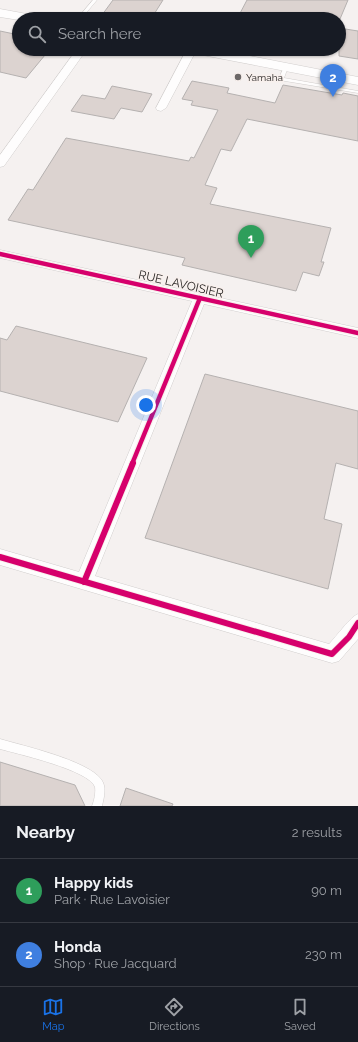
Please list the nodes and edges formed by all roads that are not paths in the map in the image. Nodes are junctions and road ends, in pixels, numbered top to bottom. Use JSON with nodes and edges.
{"nodes":[{"id":1,"x":95,"y":0,"type":"edge"},
{"id":2,"x":85,"y":12,"type":"edge"},
{"id":3,"x":0,"y":13,"type":"edge"},
{"id":4,"x":12,"y":15,"type":"edge"},
{"id":5,"x":77,"y":56,"type":"edge"},
{"id":6,"x":195,"y":56,"type":"edge"},
{"id":7,"x":230,"y":56,"type":"edge"},
{"id":8,"x":286,"y":67,"type":"junction"},
{"id":9,"x":358,"y":81,"type":"edge"},
{"id":10,"x":358,"y":92,"type":"edge"},
{"id":11,"x":161,"y":108,"type":"dead end"},
{"id":12,"x":0,"y":163,"type":"edge"},
{"id":13,"x":0,"y":254,"type":"edge"},
{"id":14,"x":200,"y":298,"type":"junction"},
{"id":15,"x":358,"y":333,"type":"edge"},
{"id":16,"x":0,"y":558,"type":"edge"},
{"id":17,"x":84,"y":582,"type":"junction"},
{"id":18,"x":358,"y":622,"type":"edge"},
{"id":19,"x":0,"y":744,"type":"edge"},
{"id":20,"x":97,"y":806,"type":"edge"}],
"edges":[{"from":1,"to":2,"type":"lane"},
{"from":3,"to":4,"type":"street"},
{"from":5,"to":12,"type":"street"},
{"from":6,"to":11,"type":"street"},
{"from":7,"to":8,"type":"street"},
{"from":8,"to":9,"type":"street"},
{"from":8,"to":10,"type":"lane"},
{"from":13,"to":14,"type":"street","name":"RUE LAVOISIER"},
{"from":14,"to":15,"type":"street","name":"RUE LAVOISIER"},
{"from":14,"to":17,"type":"street"},
{"from":16,"to":17,"type":"street"},
{"from":17,"to":18,"type":"street"},
{"from":19,"to":20,"type":"lane"}]}
